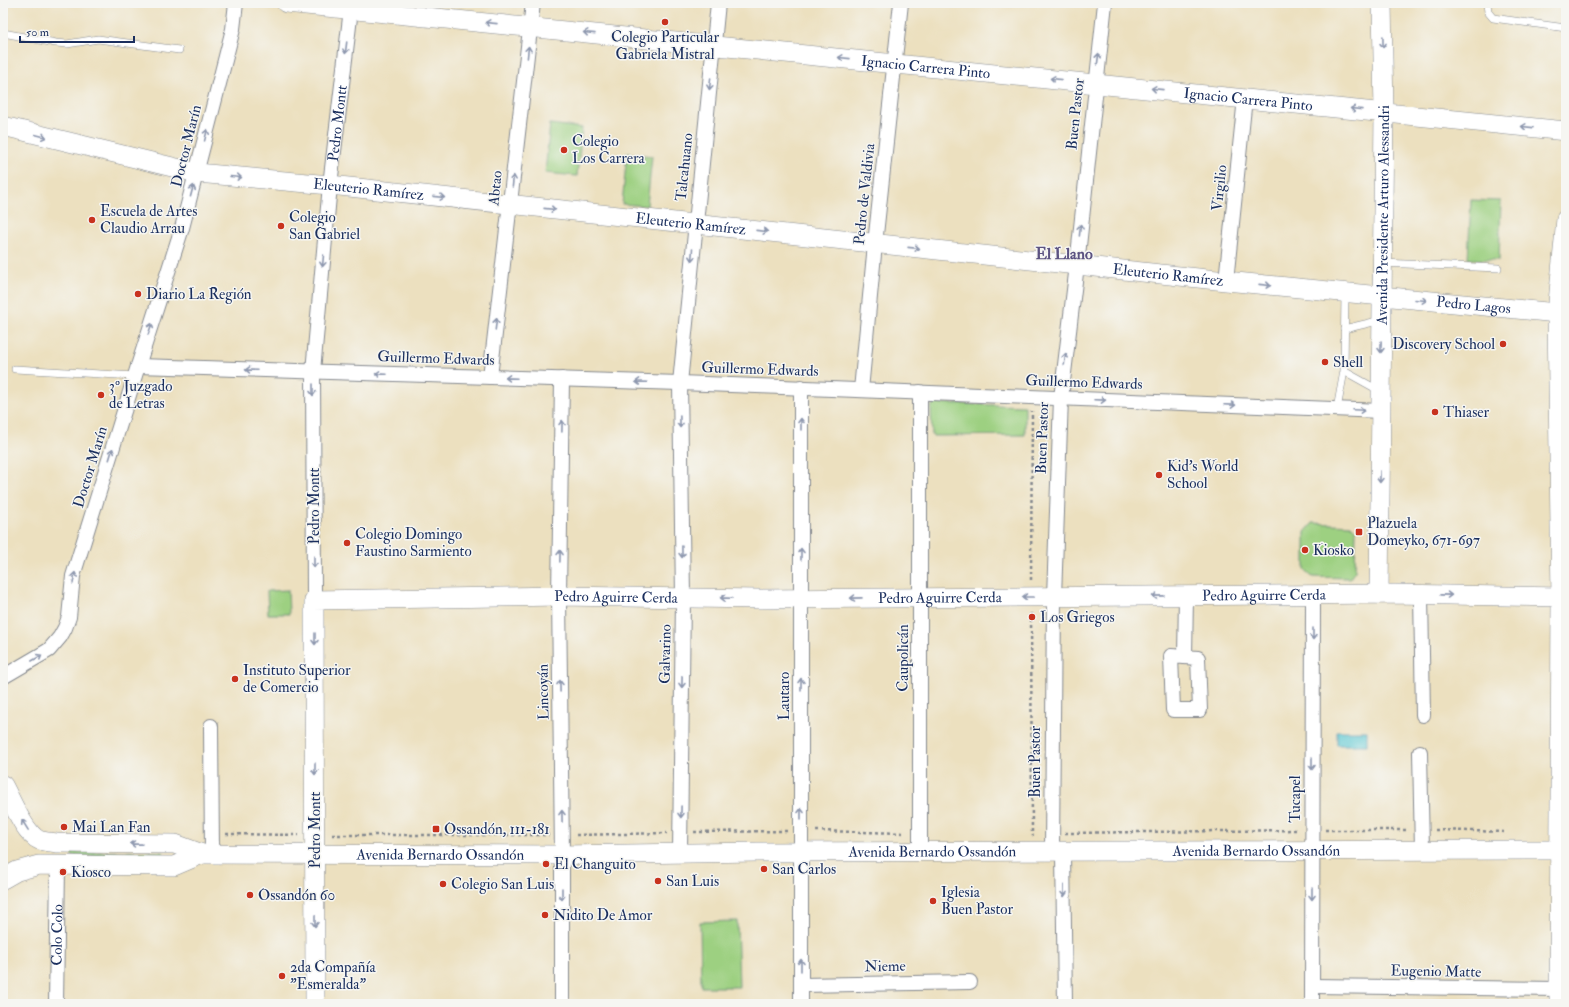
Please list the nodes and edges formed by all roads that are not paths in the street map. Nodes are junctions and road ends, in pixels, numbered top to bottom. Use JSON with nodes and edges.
{"nodes":[{"id":1,"x":236,"y":3,"type":"edge"},
{"id":2,"x":286,"y":3,"type":"edge"},
{"id":3,"x":533,"y":3,"type":"edge"},
{"id":4,"x":718,"y":3,"type":"edge"},
{"id":5,"x":901,"y":3,"type":"edge"},
{"id":6,"x":1104,"y":3,"type":"edge"},
{"id":7,"x":1382,"y":3,"type":"edge"},
{"id":8,"x":1487,"y":3,"type":"edge"},
{"id":9,"x":351,"y":9,"type":"junction"},
{"id":10,"x":530,"y":27,"type":"junction"},
{"id":11,"x":1566,"y":28,"type":"edge"},
{"id":12,"x":3,"y":33,"type":"edge"},
{"id":13,"x":714,"y":45,"type":"junction"},
{"id":14,"x":179,"y":50,"type":"dead end"},
{"id":15,"x":895,"y":63,"type":"junction"},
{"id":16,"x":1095,"y":83,"type":"junction"},
{"id":17,"x":1245,"y":98,"type":"junction"},
{"id":18,"x":1384,"y":112,"type":"junction"},
{"id":19,"x":3,"y":126,"type":"edge"},
{"id":20,"x":1566,"y":131,"type":"edge"},
{"id":21,"x":197,"y":173,"type":"junction"},
{"id":22,"x":330,"y":185,"type":"junction"},
{"id":23,"x":511,"y":205,"type":"junction"},
{"id":24,"x":1566,"y":219,"type":"edge"},
{"id":25,"x":695,"y":224,"type":"junction"},
{"id":26,"x":875,"y":244,"type":"junction"},
{"id":27,"x":1382,"y":264,"type":"junction"},
{"id":28,"x":1077,"y":265,"type":"junction"},
{"id":29,"x":1498,"y":268,"type":"dead end"},
{"id":30,"x":1226,"y":281,"type":"junction"},
{"id":31,"x":1345,"y":293,"type":"junction"},
{"id":32,"x":1382,"y":296,"type":"junction"},
{"id":33,"x":1562,"y":313,"type":"edge"},
{"id":34,"x":1382,"y":320,"type":"junction"},
{"id":35,"x":1344,"y":329,"type":"junction"},
{"id":36,"x":14,"y":369,"type":"dead end"},
{"id":37,"x":136,"y":371,"type":"junction"},
{"id":38,"x":1344,"y":371,"type":"junction"},
{"id":39,"x":313,"y":372,"type":"junction"},
{"id":40,"x":490,"y":377,"type":"junction"},
{"id":41,"x":562,"y":379,"type":"junction"},
{"id":42,"x":680,"y":383,"type":"junction"},
{"id":43,"x":801,"y":388,"type":"junction"},
{"id":44,"x":861,"y":390,"type":"junction"},
{"id":45,"x":1381,"y":391,"type":"junction"},
{"id":46,"x":920,"y":392,"type":"junction"},
{"id":47,"x":1061,"y":398,"type":"junction"},
{"id":48,"x":1337,"y":409,"type":"junction"},
{"id":49,"x":1380,"y":411,"type":"junction"},
{"id":50,"x":1379,"y":594,"type":"junction"},
{"id":51,"x":1421,"y":594,"type":"junction"},
{"id":52,"x":1313,"y":595,"type":"junction"},
{"id":53,"x":559,"y":596,"type":"junction"},
{"id":54,"x":1186,"y":596,"type":"junction"},
{"id":55,"x":683,"y":597,"type":"junction"},
{"id":56,"x":920,"y":597,"type":"junction"},
{"id":57,"x":1054,"y":597,"type":"junction"},
{"id":58,"x":1564,"y":597,"type":"edge"},
{"id":59,"x":801,"y":598,"type":"junction"},
{"id":60,"x":314,"y":600,"type":"junction"},
{"id":61,"x":1186,"y":657,"type":"dead end"},
{"id":62,"x":3,"y":677,"type":"edge"},
{"id":63,"x":1423,"y":715,"type":"dead end"},
{"id":64,"x":211,"y":726,"type":"dead end"},
{"id":65,"x":1420,"y":752,"type":"dead end"},
{"id":66,"x":3,"y":785,"type":"edge"},
{"id":67,"x":920,"y":842,"type":"junction"},
{"id":68,"x":1422,"y":850,"type":"junction"},
{"id":69,"x":1563,"y":850,"type":"edge"},
{"id":70,"x":1312,"y":851,"type":"junction"},
{"id":71,"x":1052,"y":852,"type":"junction"},
{"id":72,"x":680,"y":853,"type":"junction"},
{"id":73,"x":801,"y":853,"type":"junction"},
{"id":74,"x":207,"y":854,"type":"junction"},
{"id":75,"x":316,"y":854,"type":"junction"},
{"id":76,"x":562,"y":855,"type":"junction"},
{"id":77,"x":58,"y":866,"type":"junction"},
{"id":78,"x":3,"y":879,"type":"edge"},
{"id":79,"x":970,"y":982,"type":"dead end"},
{"id":80,"x":801,"y":985,"type":"junction"},
{"id":81,"x":1312,"y":986,"type":"junction"},
{"id":82,"x":1559,"y":997,"type":"edge"},
{"id":83,"x":56,"y":1004,"type":"edge"},
{"id":84,"x":315,"y":1004,"type":"edge"},
{"id":85,"x":562,"y":1004,"type":"edge"},
{"id":86,"x":801,"y":1004,"type":"edge"},
{"id":87,"x":1065,"y":1004,"type":"edge"},
{"id":88,"x":1312,"y":1004,"type":"edge"}],
"edges":[{"from":21,"to":1,"type":"street","name":"Doctor Marín","one_way":true},
{"from":2,"to":9,"type":"street","name":"Ignacio Carrera Pinto"},
{"from":3,"to":10,"type":"street","name":"Abtao"},
{"from":4,"to":13,"type":"street","name":"Talcahuano"},
{"from":5,"to":15,"type":"street","name":"Pedro de Valdivia"},
{"from":16,"to":6,"type":"street","name":"Buen Pastor","one_way":true},
{"from":7,"to":18,"type":"street","name":"Avenida Presidente Arturo Alessandri","one_way":true},
{"from":8,"to":11,"type":"lane"},
{"from":10,"to":9,"type":"street","name":"Ignacio Carrera Pinto","one_way":true},
{"from":9,"to":22,"type":"street","name":"Pedro Montt","one_way":true},
{"from":13,"to":10,"type":"street","name":"Ignacio Carrera Pinto","one_way":true},
{"from":23,"to":10,"type":"street","name":"Abtao","one_way":true},
{"from":12,"to":14,"type":"lane"},
{"from":15,"to":13,"type":"street","name":"Ignacio Carrera Pinto","one_way":true},
{"from":13,"to":25,"type":"street","name":"Talcahuano","one_way":true},
{"from":16,"to":15,"type":"street","name":"Ignacio Carrera Pinto","one_way":true},
{"from":15,"to":26,"type":"street","name":"Pedro de Valdivia"},
{"from":17,"to":16,"type":"street","name":"Ignacio Carrera Pinto","one_way":true},
{"from":28,"to":16,"type":"street","name":"Buen Pastor","one_way":true},
{"from":18,"to":17,"type":"street","name":"Ignacio Carrera Pinto","one_way":true},
{"from":17,"to":30,"type":"street","name":"Virgilio"},
{"from":20,"to":18,"type":"street","name":"Ignacio Carrera Pinto","one_way":true},
{"from":18,"to":27,"type":"street","name":"Avenida Presidente Arturo Alessandri"},
{"from":19,"to":21,"type":"street","name":"Eleuterio Ramírez","one_way":true},
{"from":21,"to":22,"type":"street","name":"Eleuterio Ramírez","one_way":true},
{"from":37,"to":21,"type":"street","name":"Doctor Marín","one_way":true},
{"from":22,"to":23,"type":"street","name":"Eleuterio Ramírez","one_way":true},
{"from":22,"to":39,"type":"street","name":"Pedro Montt","one_way":true},
{"from":23,"to":25,"type":"street","name":"Eleuterio Ramírez","one_way":true},
{"from":40,"to":23,"type":"street","name":"Abtao","one_way":true},
{"from":24,"to":33,"type":"street"},
{"from":25,"to":26,"type":"street","name":"Eleuterio Ramírez","one_way":true},
{"from":25,"to":42,"type":"street","name":"Talcahuano","one_way":true},
{"from":26,"to":28,"type":"street","name":"Eleuterio Ramírez","one_way":true},
{"from":26,"to":44,"type":"street","name":"Pedro de Valdivia"},
{"from":27,"to":29,"type":"lane"},
{"from":27,"to":32,"type":"street","name":"Avenida Presidente Arturo Alessandri"},
{"from":28,"to":30,"type":"street","name":"Eleuterio Ramírez"},
{"from":47,"to":28,"type":"street","name":"Buen Pastor","one_way":true},
{"from":30,"to":31,"type":"street","name":"Eleuterio Ramírez","one_way":true},
{"from":31,"to":32,"type":"street","name":"Eleuterio Ramírez"},
{"from":31,"to":35,"type":"lane"},
{"from":32,"to":33,"type":"street","name":"Pedro Lagos","one_way":true},
{"from":32,"to":34,"type":"street","name":"Avenida Presidente Arturo Alessandri"},
{"from":33,"to":58,"type":"street"},
{"from":34,"to":35,"type":"lane"},
{"from":34,"to":45,"type":"street","name":"Avenida Presidente Arturo Alessandri","one_way":true},
{"from":35,"to":38,"type":"lane"},
{"from":36,"to":37,"type":"lane"},
{"from":39,"to":37,"type":"street","name":"Guillermo Edwards","one_way":true},
{"from":62,"to":37,"type":"street","name":"Doctor Marín","one_way":true},
{"from":38,"to":45,"type":"lane"},
{"from":38,"to":48,"type":"lane"},
{"from":40,"to":39,"type":"street","name":"Guillermo Edwards","one_way":true},
{"from":39,"to":60,"type":"street","name":"Pedro Montt","one_way":true},
{"from":41,"to":40,"type":"street","name":"Guillermo Edwards","one_way":true},
{"from":42,"to":41,"type":"street","name":"Guillermo Edwards","one_way":true},
{"from":53,"to":41,"type":"street","name":"Lincoyán","one_way":true},
{"from":42,"to":43,"type":"street","name":"Guillermo Edwards"},
{"from":42,"to":55,"type":"street","name":"Galvarino","one_way":true},
{"from":43,"to":44,"type":"street","name":"Guillermo Edwards"},
{"from":59,"to":43,"type":"street","name":"Lautaro","one_way":true},
{"from":44,"to":46,"type":"street","name":"Guillermo Edwards"},
{"from":45,"to":49,"type":"street","name":"Avenida Presidente Arturo Alessandri"},
{"from":46,"to":47,"type":"street","name":"Guillermo Edwards"},
{"from":46,"to":56,"type":"street","name":"Caupolicán"},
{"from":47,"to":48,"type":"street","name":"Guillermo Edwards","one_way":true},
{"from":47,"to":57,"type":"street","name":"Buen Pastor"},
{"from":48,"to":49,"type":"street","name":"Guillermo Edwards","one_way":true},
{"from":49,"to":50,"type":"street","name":"Avenida Presidente Arturo Alessandri","one_way":true},
{"from":50,"to":51,"type":"street","name":"Pedro Aguirre Cerda"},
{"from":50,"to":52,"type":"street","name":"Pedro Aguirre Cerda"},
{"from":51,"to":58,"type":"street","name":"Pedro Aguirre Cerda","one_way":true},
{"from":51,"to":63,"type":"street"},
{"from":52,"to":54,"type":"street","name":"Pedro Aguirre Cerda"},
{"from":52,"to":70,"type":"street","name":"Tucapel","one_way":true},
{"from":53,"to":55,"type":"street","name":"Pedro Aguirre Cerda"},
{"from":53,"to":60,"type":"street","name":"Pedro Aguirre Cerda"},
{"from":76,"to":53,"type":"street","name":"Lincoyán","one_way":true},
{"from":54,"to":57,"type":"street","name":"Pedro Aguirre Cerda","one_way":true},
{"from":54,"to":61,"type":"street"},
{"from":59,"to":55,"type":"street","name":"Pedro Aguirre Cerda","one_way":true},
{"from":55,"to":72,"type":"street","name":"Galvarino","one_way":true},
{"from":57,"to":56,"type":"street","name":"Pedro Aguirre Cerda","one_way":true},
{"from":56,"to":59,"type":"street","name":"Pedro Aguirre Cerda","one_way":true},
{"from":56,"to":67,"type":"street","name":"Caupolicán"},
{"from":57,"to":71,"type":"street","name":"Buen Pastor"},
{"from":58,"to":69,"type":"street"},
{"from":73,"to":59,"type":"street","name":"Lautaro","one_way":true},
{"from":60,"to":75,"type":"street","name":"Pedro Montt","one_way":true},
{"from":64,"to":74,"type":"street"},
{"from":65,"to":68,"type":"street"},
{"from":74,"to":66,"type":"street","name":"Avenida Bernardo Ossandón","one_way":true},
{"from":67,"to":71,"type":"street","name":"Avenida Bernardo Ossandón"},
{"from":67,"to":73,"type":"street","name":"Avenida Bernardo Ossandón"},
{"from":68,"to":69,"type":"street","name":"Avenida Bernardo Ossandón"},
{"from":68,"to":70,"type":"street","name":"Avenida Bernardo Ossandón"},
{"from":69,"to":82,"type":"street"},
{"from":70,"to":71,"type":"street","name":"Avenida Bernardo Ossandón"},
{"from":70,"to":81,"type":"street","name":"Tucapel","one_way":true},
{"from":71,"to":87,"type":"street","name":"Buen Pastor","one_way":true},
{"from":72,"to":73,"type":"street","name":"Avenida Bernardo Ossandón"},
{"from":72,"to":76,"type":"street","name":"Avenida Bernardo Ossandón"},
{"from":80,"to":73,"type":"street","name":"Lautaro","one_way":true},
{"from":74,"to":75,"type":"street","name":"Avenida Bernardo Ossandón"},
{"from":74,"to":77,"type":"street","name":"Avenida Bernardo Ossandón"},
{"from":75,"to":76,"type":"street","name":"Avenida Bernardo Ossandón"},
{"from":75,"to":84,"type":"street","name":"Pedro Montt","one_way":true},
{"from":76,"to":85,"type":"street","name":"Lincoyán","one_way":true},
{"from":77,"to":78,"type":"street","name":"Avenida Bernardo Ossandón"},
{"from":77,"to":83,"type":"street","name":"Colo Colo"},
{"from":79,"to":80,"type":"street","name":"Nieme"},
{"from":80,"to":86,"type":"street","name":"Lautaro"},
{"from":81,"to":82,"type":"street","name":"Eugenio Matte"},
{"from":81,"to":88,"type":"street","name":"Tucapel"}]}
